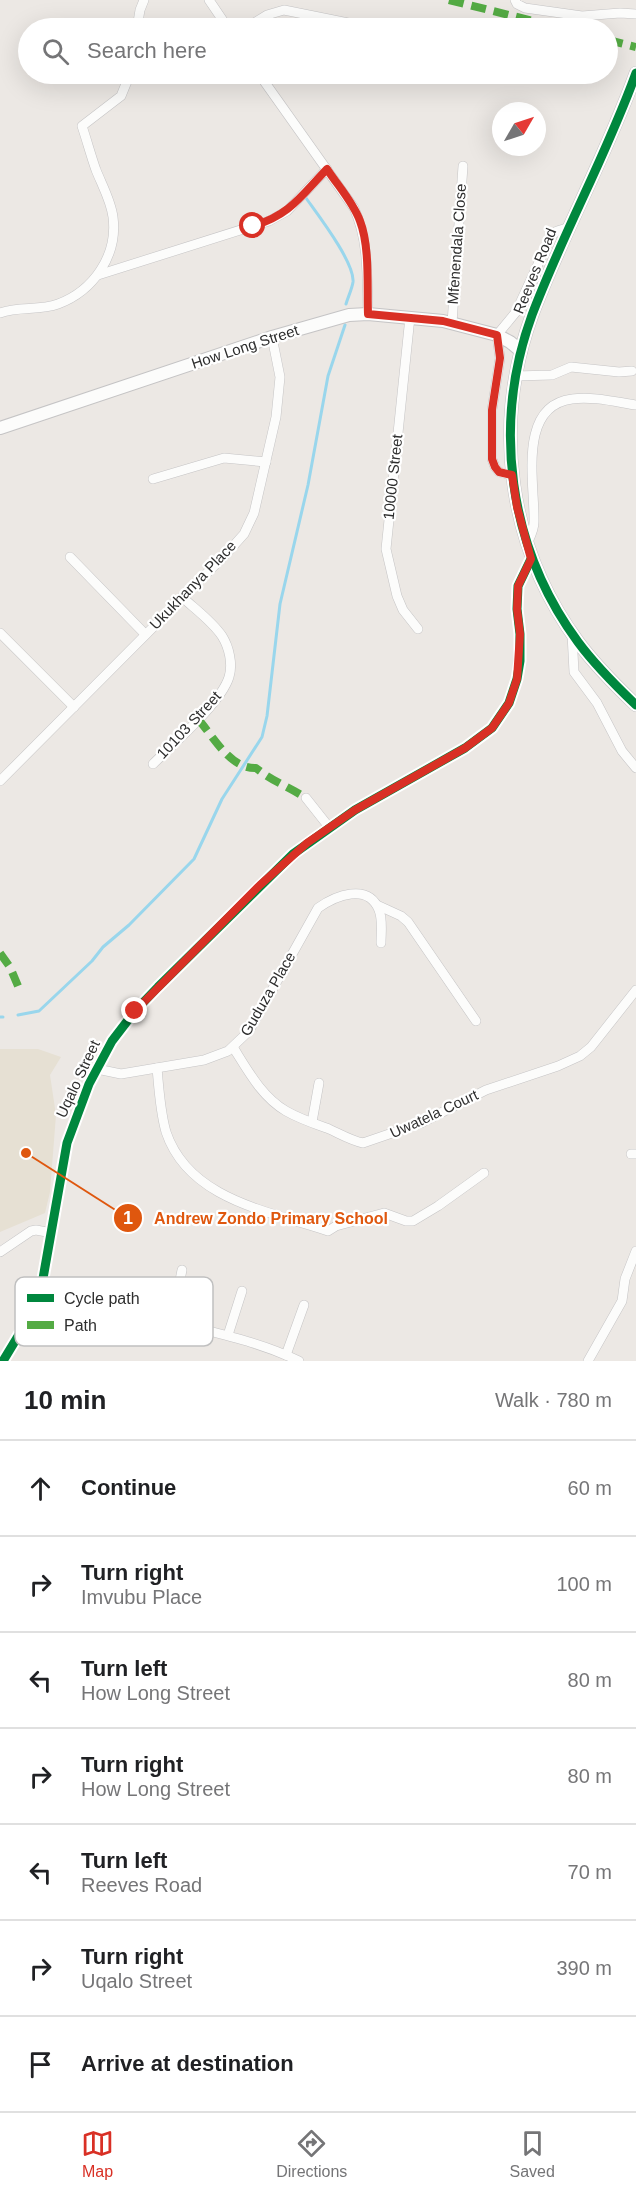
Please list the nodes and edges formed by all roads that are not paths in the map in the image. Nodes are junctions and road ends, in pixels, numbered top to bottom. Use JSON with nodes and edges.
{"nodes":[{"id":1,"x":144,"y":0,"type":"edge"},
{"id":2,"x":209,"y":0,"type":"edge"},
{"id":3,"x":515,"y":0,"type":"edge"},
{"id":4,"x":636,"y":14,"type":"edge"},
{"id":5,"x":139,"y":18,"type":"edge"},
{"id":6,"x":221,"y":18,"type":"edge"},
{"id":7,"x":262,"y":18,"type":"edge"},
{"id":8,"x":324,"y":18,"type":"edge"},
{"id":9,"x":636,"y":74,"type":"edge"},
{"id":10,"x":126,"y":84,"type":"edge"},
{"id":11,"x":266,"y":84,"type":"edge"},
{"id":12,"x":463,"y":166,"type":"dead end"},
{"id":13,"x":327,"y":169,"type":"junction"},
{"id":14,"x":570,"y":227,"type":"junction"},
{"id":15,"x":98,"y":275,"type":"junction"},
{"id":16,"x":0,"y":313,"type":"edge"},
{"id":17,"x":368,"y":314,"type":"junction"},
{"id":18,"x":410,"y":317,"type":"junction"},
{"id":19,"x":452,"y":323,"type":"junction"},
{"id":20,"x":497,"y":335,"type":"junction"},
{"id":21,"x":272,"y":337,"type":"junction"},
{"id":22,"x":521,"y":351,"type":"junction"},
{"id":23,"x":632,"y":371,"type":"dead end"},
{"id":24,"x":515,"y":376,"type":"junction"},
{"id":25,"x":636,"y":405,"type":"edge"},
{"id":26,"x":0,"y":428,"type":"edge"},
{"id":27,"x":266,"y":462,"type":"junction"},
{"id":28,"x":512,"y":475,"type":"junction"},
{"id":29,"x":153,"y":479,"type":"dead end"},
{"id":30,"x":527,"y":544,"type":"junction"},
{"id":31,"x":70,"y":557,"type":"dead end"},
{"id":32,"x":531,"y":559,"type":"junction"},
{"id":33,"x":182,"y":597,"type":"junction"},
{"id":34,"x":418,"y":629,"type":"dead end"},
{"id":35,"x":0,"y":633,"type":"edge"},
{"id":36,"x":145,"y":634,"type":"junction"},
{"id":37,"x":572,"y":634,"type":"junction"},
{"id":38,"x":636,"y":705,"type":"edge"},
{"id":39,"x":74,"y":707,"type":"junction"},
{"id":40,"x":153,"y":764,"type":"dead end"},
{"id":41,"x":636,"y":768,"type":"edge"},
{"id":42,"x":2,"y":774,"type":"edge"},
{"id":43,"x":306,"y":798,"type":"dead end"},
{"id":44,"x":329,"y":827,"type":"junction"},
{"id":45,"x":377,"y":905,"type":"junction"},
{"id":46,"x":381,"y":943,"type":"dead end"},
{"id":47,"x":636,"y":990,"type":"edge"},
{"id":48,"x":476,"y":1021,"type":"dead end"},
{"id":49,"x":234,"y":1047,"type":"junction"},
{"id":50,"x":157,"y":1068,"type":"junction"},
{"id":51,"x":97,"y":1069,"type":"junction"},
{"id":52,"x":319,"y":1083,"type":"dead end"},
{"id":53,"x":312,"y":1122,"type":"junction"},
{"id":54,"x":484,"y":1173,"type":"dead end"},
{"id":55,"x":52,"y":1233,"type":"junction"},
{"id":56,"x":636,"y":1251,"type":"edge"},
{"id":57,"x":0,"y":1252,"type":"edge"},
{"id":58,"x":182,"y":1270,"type":"dead end"},
{"id":59,"x":43,"y":1277,"type":"edge"},
{"id":60,"x":181,"y":1277,"type":"edge"},
{"id":61,"x":242,"y":1291,"type":"dead end"},
{"id":62,"x":304,"y":1305,"type":"dead end"},
{"id":63,"x":213,"y":1332,"type":"edge"},
{"id":64,"x":228,"y":1335,"type":"junction"},
{"id":65,"x":15,"y":1341,"type":"edge"},
{"id":66,"x":286,"y":1355,"type":"junction"},
{"id":67,"x":3,"y":1361,"type":"edge"},
{"id":68,"x":298,"y":1361,"type":"edge"},
{"id":69,"x":588,"y":1361,"type":"edge"}],
"edges":[{"from":1,"to":5,"type":"street"},
{"from":2,"to":6,"type":"street"},
{"from":3,"to":4,"type":"street"},
{"from":7,"to":8,"type":"street"},
{"from":9,"to":14,"type":"street","name":"Reeves Road"},
{"from":10,"to":15,"type":"street"},
{"from":11,"to":13,"type":"street"},
{"from":12,"to":19,"type":"street","name":"Mfenendala Close"},
{"from":13,"to":15,"type":"street"},
{"from":13,"to":17,"type":"street"},
{"from":14,"to":20,"type":"street"},
{"from":14,"to":22,"type":"street","name":"Reeves Road"},
{"from":15,"to":16,"type":"street"},
{"from":17,"to":18,"type":"street","name":"How Long Street"},
{"from":17,"to":21,"type":"street","name":"How Long Street"},
{"from":18,"to":19,"type":"street","name":"How Long Street"},
{"from":18,"to":34,"type":"street","name":"10000 Street"},
{"from":19,"to":20,"type":"street","name":"How Long Street"},
{"from":20,"to":22,"type":"street","name":"How Long Street"},
{"from":20,"to":28,"type":"street"},
{"from":21,"to":26,"type":"street","name":"How Long Street"},
{"from":21,"to":27,"type":"street","name":"Ukukhanya Place"},
{"from":22,"to":24,"type":"street","name":"Reeves Road"},
{"from":23,"to":24,"type":"street"},
{"from":24,"to":28,"type":"street","name":"Reeves Road"},
{"from":25,"to":30,"type":"street"},
{"from":27,"to":29,"type":"street"},
{"from":27,"to":33,"type":"street","name":"Ukukhanya Place"},
{"from":28,"to":30,"type":"street","name":"Reeves Road"},
{"from":30,"to":32,"type":"street","name":"Reeves Road"},
{"from":31,"to":36,"type":"street"},
{"from":32,"to":37,"type":"street","name":"Reeves Road"},
{"from":32,"to":44,"type":"street","name":"Uqalo Street"},
{"from":33,"to":36,"type":"street","name":"Ukukhanya Place"},
{"from":33,"to":40,"type":"street","name":"10103 Street"},
{"from":35,"to":39,"type":"street"},
{"from":36,"to":39,"type":"street","name":"Ukukhanya Place"},
{"from":37,"to":38,"type":"street","name":"Reeves Road"},
{"from":37,"to":41,"type":"street"},
{"from":39,"to":42,"type":"street","name":"Ukukhanya Place"},
{"from":43,"to":44,"type":"street"},
{"from":44,"to":51,"type":"street","name":"Uqalo Street"},
{"from":45,"to":46,"type":"street"},
{"from":45,"to":48,"type":"street","name":"Guduza Place"},
{"from":45,"to":49,"type":"street","name":"Guduza Place"},
{"from":47,"to":53,"type":"street","name":"Uwatela Court"},
{"from":49,"to":50,"type":"street","name":"Guduza Place"},
{"from":49,"to":53,"type":"street","name":"Uwatela Court"},
{"from":50,"to":51,"type":"street","name":"Guduza Place"},
{"from":50,"to":54,"type":"street"},
{"from":51,"to":55,"type":"street","name":"Uqalo Street"},
{"from":52,"to":53,"type":"street"},
{"from":55,"to":57,"type":"street"},
{"from":55,"to":59,"type":"street","name":"Uqalo Street"},
{"from":56,"to":69,"type":"street"},
{"from":58,"to":60,"type":"street"},
{"from":61,"to":64,"type":"street"},
{"from":62,"to":66,"type":"street"},
{"from":63,"to":64,"type":"street"},
{"from":64,"to":66,"type":"street"},
{"from":65,"to":67,"type":"street","name":"Uqalo Street"},
{"from":66,"to":68,"type":"street"}]}
